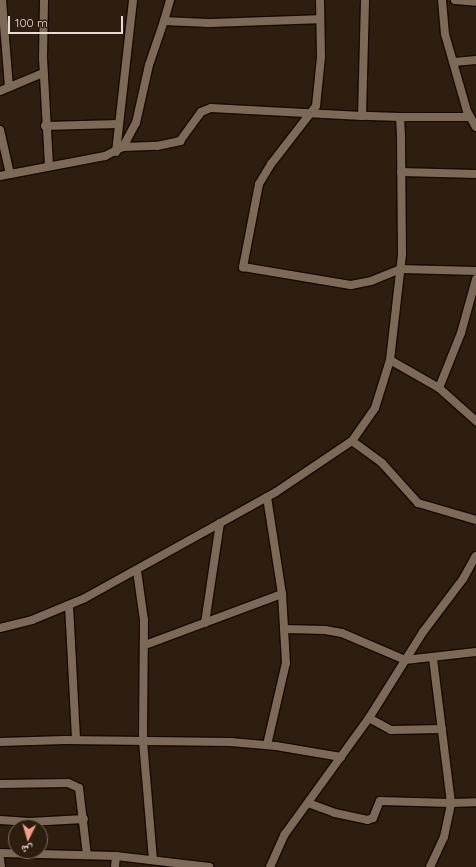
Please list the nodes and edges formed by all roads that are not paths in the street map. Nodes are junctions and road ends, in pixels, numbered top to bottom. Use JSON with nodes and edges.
{"nodes":[{"id":1,"x":2,"y":0,"type":"edge"},
{"id":2,"x":44,"y":0,"type":"edge"},
{"id":3,"x":133,"y":0,"type":"edge"},
{"id":4,"x":170,"y":0,"type":"edge"},
{"id":5,"x":320,"y":0,"type":"edge"},
{"id":6,"x":365,"y":0,"type":"edge"},
{"id":7,"x":442,"y":0,"type":"edge"},
{"id":8,"x":455,"y":0,"type":"edge"},
{"id":9,"x":476,"y":2,"type":"edge"},
{"id":10,"x":320,"y":19,"type":"junction"},
{"id":11,"x":164,"y":22,"type":"junction"},
{"id":12,"x":476,"y":60,"type":"edge"},
{"id":13,"x":454,"y":62,"type":"junction"},
{"id":14,"x":43,"y":73,"type":"junction"},
{"id":15,"x":9,"y":87,"type":"junction"},
{"id":16,"x":0,"y":91,"type":"edge"},
{"id":17,"x":311,"y":115,"type":"junction"},
{"id":18,"x":362,"y":116,"type":"junction"},
{"id":19,"x":400,"y":117,"type":"junction"},
{"id":20,"x":470,"y":117,"type":"junction"},
{"id":21,"x":119,"y":124,"type":"junction"},
{"id":22,"x":45,"y":126,"type":"junction"},
{"id":23,"x":476,"y":127,"type":"edge"},
{"id":24,"x":0,"y":130,"type":"edge"},
{"id":25,"x":123,"y":147,"type":"junction"},
{"id":26,"x":116,"y":152,"type":"junction"},
{"id":27,"x":49,"y":166,"type":"junction"},
{"id":28,"x":401,"y":172,"type":"junction"},
{"id":29,"x":10,"y":174,"type":"junction"},
{"id":30,"x":476,"y":174,"type":"edge"},
{"id":31,"x":0,"y":176,"type":"edge"},
{"id":32,"x":400,"y":269,"type":"junction"},
{"id":33,"x":476,"y":272,"type":"edge"},
{"id":34,"x":476,"y":279,"type":"edge"},
{"id":35,"x":390,"y":360,"type":"junction"},
{"id":36,"x":439,"y":388,"type":"junction"},
{"id":37,"x":475,"y":417,"type":"edge"},
{"id":38,"x":352,"y":441,"type":"junction"},
{"id":39,"x":267,"y":497,"type":"junction"},
{"id":40,"x":476,"y":520,"type":"edge"},
{"id":41,"x":220,"y":523,"type":"junction"},
{"id":42,"x":476,"y":556,"type":"edge"},
{"id":43,"x":137,"y":571,"type":"junction"},
{"id":44,"x":282,"y":594,"type":"junction"},
{"id":45,"x":69,"y":604,"type":"junction"},
{"id":46,"x":205,"y":623,"type":"junction"},
{"id":47,"x":0,"y":628,"type":"edge"},
{"id":48,"x":285,"y":629,"type":"junction"},
{"id":49,"x":145,"y":645,"type":"junction"},
{"id":50,"x":476,"y":652,"type":"edge"},
{"id":51,"x":433,"y":658,"type":"junction"},
{"id":52,"x":405,"y":660,"type":"junction"},
{"id":53,"x":369,"y":718,"type":"junction"},
{"id":54,"x":442,"y":729,"type":"junction"},
{"id":55,"x":76,"y":740,"type":"junction"},
{"id":56,"x":143,"y":741,"type":"junction"},
{"id":57,"x":0,"y":742,"type":"edge"},
{"id":58,"x":268,"y":745,"type":"junction"},
{"id":59,"x":341,"y":757,"type":"junction"},
{"id":60,"x":0,"y":784,"type":"edge"},
{"id":61,"x":476,"y":802,"type":"edge"},
{"id":62,"x":308,"y":803,"type":"junction"},
{"id":63,"x":451,"y":803,"type":"junction"},
{"id":64,"x":84,"y":819,"type":"junction"},
{"id":65,"x":0,"y":820,"type":"edge"},
{"id":66,"x":0,"y":853,"type":"edge"},
{"id":67,"x":87,"y":855,"type":"junction"},
{"id":68,"x":116,"y":856,"type":"junction"},
{"id":69,"x":0,"y":859,"type":"edge"},
{"id":70,"x":152,"y":859,"type":"junction"},
{"id":71,"x":1,"y":867,"type":"edge"},
{"id":72,"x":115,"y":867,"type":"edge"},
{"id":73,"x":209,"y":867,"type":"edge"},
{"id":74,"x":270,"y":867,"type":"edge"},
{"id":75,"x":430,"y":867,"type":"edge"}],
"edges":[{"from":1,"to":15,"type":"street"},
{"from":2,"to":14,"type":"street"},
{"from":3,"to":21,"type":"street"},
{"from":4,"to":11,"type":"street"},
{"from":5,"to":10,"type":"street"},
{"from":6,"to":18,"type":"street"},
{"from":7,"to":13,"type":"street"},
{"from":8,"to":9,"type":"street"},
{"from":10,"to":11,"type":"street"},
{"from":10,"to":17,"type":"street"},
{"from":11,"to":25,"type":"street"},
{"from":12,"to":13,"type":"street"},
{"from":13,"to":20,"type":"street"},
{"from":14,"to":15,"type":"street"},
{"from":14,"to":22,"type":"street"},
{"from":15,"to":16,"type":"street"},
{"from":17,"to":18,"type":"street"},
{"from":17,"to":25,"type":"street"},
{"from":17,"to":32,"type":"street"},
{"from":18,"to":19,"type":"street"},
{"from":19,"to":20,"type":"street"},
{"from":19,"to":28,"type":"street"},
{"from":20,"to":23,"type":"street"},
{"from":21,"to":22,"type":"street"},
{"from":21,"to":26,"type":"street"},
{"from":22,"to":27,"type":"street"},
{"from":24,"to":29,"type":"street"},
{"from":25,"to":26,"type":"street"},
{"from":26,"to":27,"type":"street"},
{"from":27,"to":29,"type":"street"},
{"from":28,"to":30,"type":"street"},
{"from":28,"to":32,"type":"street"},
{"from":29,"to":31,"type":"street"},
{"from":32,"to":33,"type":"street"},
{"from":32,"to":35,"type":"street"},
{"from":34,"to":36,"type":"street"},
{"from":35,"to":36,"type":"street"},
{"from":35,"to":38,"type":"street"},
{"from":36,"to":37,"type":"street"},
{"from":38,"to":39,"type":"street"},
{"from":38,"to":40,"type":"street"},
{"from":39,"to":41,"type":"street"},
{"from":39,"to":44,"type":"street"},
{"from":41,"to":43,"type":"street"},
{"from":41,"to":46,"type":"street"},
{"from":42,"to":52,"type":"street"},
{"from":43,"to":45,"type":"street"},
{"from":43,"to":49,"type":"street"},
{"from":44,"to":46,"type":"street"},
{"from":44,"to":48,"type":"street"},
{"from":45,"to":47,"type":"street"},
{"from":45,"to":55,"type":"street"},
{"from":46,"to":49,"type":"street"},
{"from":48,"to":52,"type":"street"},
{"from":48,"to":58,"type":"street"},
{"from":49,"to":56,"type":"street"},
{"from":50,"to":51,"type":"street"},
{"from":51,"to":52,"type":"street"},
{"from":51,"to":54,"type":"street"},
{"from":52,"to":53,"type":"street"},
{"from":53,"to":54,"type":"street"},
{"from":53,"to":59,"type":"street"},
{"from":54,"to":63,"type":"street"},
{"from":55,"to":56,"type":"street"},
{"from":55,"to":57,"type":"street"},
{"from":56,"to":58,"type":"street"},
{"from":56,"to":70,"type":"street"},
{"from":58,"to":59,"type":"street"},
{"from":59,"to":62,"type":"street"},
{"from":60,"to":64,"type":"street"},
{"from":61,"to":63,"type":"street"},
{"from":62,"to":63,"type":"street"},
{"from":62,"to":74,"type":"street"},
{"from":63,"to":75,"type":"street"},
{"from":64,"to":65,"type":"street"},
{"from":64,"to":67,"type":"street"},
{"from":66,"to":67,"type":"street"},
{"from":67,"to":68,"type":"street"},
{"from":68,"to":70,"type":"street"},
{"from":68,"to":72,"type":"street"},
{"from":69,"to":71,"type":"street"},
{"from":70,"to":73,"type":"street"}]}
